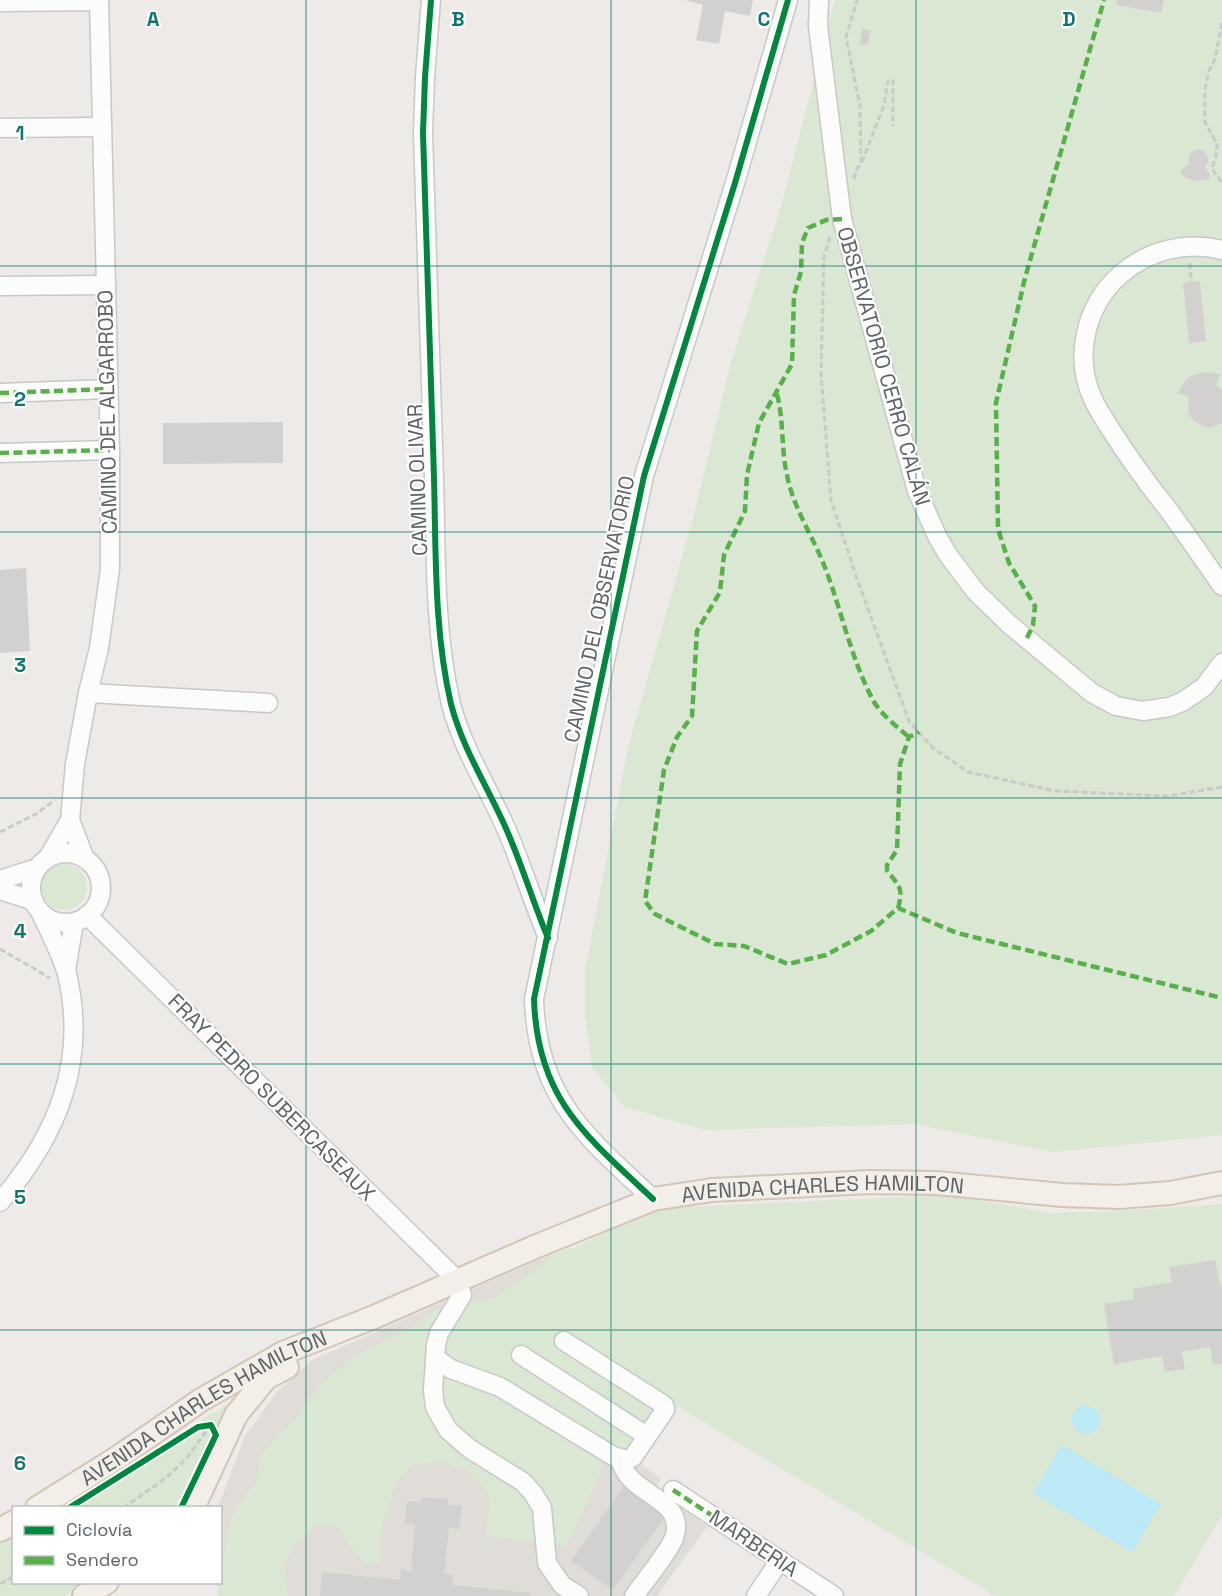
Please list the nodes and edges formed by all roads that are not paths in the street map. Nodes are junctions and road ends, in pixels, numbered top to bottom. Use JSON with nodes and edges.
{"nodes":[{"id":1,"x":99,"y":0,"type":"edge"},
{"id":2,"x":431,"y":0,"type":"edge"},
{"id":3,"x":788,"y":0,"type":"edge"},
{"id":4,"x":819,"y":0,"type":"edge"},
{"id":5,"x":0,"y":2,"type":"edge"},
{"id":6,"x":101,"y":127,"type":"junction"},
{"id":7,"x":0,"y":128,"type":"edge"},
{"id":8,"x":1222,"y":250,"type":"edge"},
{"id":9,"x":105,"y":285,"type":"junction"},
{"id":10,"x":0,"y":286,"type":"edge"},
{"id":11,"x":108,"y":389,"type":"junction"},
{"id":12,"x":0,"y":393,"type":"edge"},
{"id":13,"x":110,"y":450,"type":"junction"},
{"id":14,"x":0,"y":453,"type":"edge"},
{"id":15,"x":1222,"y":586,"type":"edge"},
{"id":16,"x":1222,"y":663,"type":"edge"},
{"id":17,"x":88,"y":693,"type":"junction"},
{"id":18,"x":268,"y":703,"type":"dead end"},
{"id":19,"x":70,"y":820,"type":"junction"},
{"id":20,"x":85,"y":859,"type":"junction"},
{"id":21,"x":43,"y":863,"type":"junction"},
{"id":22,"x":0,"y":880,"type":"edge"},
{"id":23,"x":0,"y":890,"type":"edge"},
{"id":24,"x":37,"y":906,"type":"junction"},
{"id":25,"x":80,"y":918,"type":"junction"},
{"id":26,"x":548,"y":938,"type":"junction"},
{"id":27,"x":67,"y":978,"type":"junction"},
{"id":28,"x":1222,"y":1183,"type":"edge"},
{"id":29,"x":653,"y":1200,"type":"junction"},
{"id":30,"x":0,"y":1202,"type":"edge"},
{"id":31,"x":456,"y":1279,"type":"junction"},
{"id":32,"x":374,"y":1317,"type":"junction"},
{"id":33,"x":564,"y":1341,"type":"dead end"},
{"id":34,"x":521,"y":1355,"type":"dead end"},
{"id":35,"x":435,"y":1358,"type":"junction"},
{"id":36,"x":646,"y":1436,"type":"junction"},
{"id":37,"x":620,"y":1459,"type":"junction"},
{"id":38,"x":673,"y":1490,"type":"dead end"},
{"id":39,"x":40,"y":1506,"type":"edge"},
{"id":40,"x":194,"y":1506,"type":"edge"},
{"id":41,"x":780,"y":1560,"type":"junction"},
{"id":42,"x":104,"y":1584,"type":"edge"},
{"id":43,"x":84,"y":1596,"type":"edge"},
{"id":44,"x":579,"y":1596,"type":"edge"},
{"id":45,"x":634,"y":1596,"type":"edge"},
{"id":46,"x":756,"y":1596,"type":"edge"},
{"id":47,"x":834,"y":1596,"type":"edge"}],
"edges":[{"from":1,"to":5,"type":"street"},
{"from":1,"to":6,"type":"street","name":"CAMINO DEL ALGARROBO"},
{"from":2,"to":26,"type":"street","name":"CAMINO OLIVAR"},
{"from":3,"to":26,"type":"street","name":"CAMINO DEL OBSERVATORIO"},
{"from":4,"to":16,"type":"street","name":"OBSERVATORIO CERRO CALÁN"},
{"from":6,"to":7,"type":"street"},
{"from":6,"to":9,"type":"street","name":"CAMINO DEL ALGARROBO"},
{"from":8,"to":15,"type":"street"},
{"from":9,"to":10,"type":"street"},
{"from":9,"to":11,"type":"street","name":"CAMINO DEL ALGARROBO"},
{"from":11,"to":12,"type":"street"},
{"from":11,"to":13,"type":"street","name":"CAMINO DEL ALGARROBO"},
{"from":13,"to":14,"type":"street"},
{"from":13,"to":17,"type":"street","name":"CAMINO DEL ALGARROBO"},
{"from":17,"to":18,"type":"street"},
{"from":17,"to":19,"type":"street","name":"CAMINO DEL ALGARROBO"},
{"from":19,"to":20,"type":"street","name":"CAMINO DEL ALGARROBO"},
{"from":19,"to":21,"type":"street","name":"CAMINO DEL ALGARROBO"},
{"from":20,"to":21,"type":"street"},
{"from":20,"to":25,"type":"street"},
{"from":21,"to":22,"type":"street"},
{"from":21,"to":24,"type":"street"},
{"from":23,"to":24,"type":"street"},
{"from":24,"to":25,"type":"street"},
{"from":24,"to":27,"type":"street"},
{"from":25,"to":27,"type":"street"},
{"from":25,"to":31,"type":"street","name":"FRAY PEDRO SUBERCASEAUX"},
{"from":26,"to":29,"type":"street","name":"CAMINO DEL OBSERVATORIO"},
{"from":27,"to":30,"type":"street"},
{"from":28,"to":29,"type":"main road","name":"AVENIDA CHARLES HAMILTON"},
{"from":29,"to":31,"type":"main road","name":"AVENIDA CHARLES HAMILTON"},
{"from":31,"to":32,"type":"main road","name":"AVENIDA CHARLES HAMILTON"},
{"from":31,"to":35,"type":"street"},
{"from":32,"to":39,"type":"main road","name":"AVENIDA CHARLES HAMILTON"},
{"from":32,"to":40,"type":"main road","name":"AVENIDA CHARLES HAMILTON"},
{"from":33,"to":36,"type":"street"},
{"from":34,"to":36,"type":"street"},
{"from":35,"to":37,"type":"street"},
{"from":35,"to":44,"type":"street"},
{"from":36,"to":37,"type":"street"},
{"from":37,"to":45,"type":"street"},
{"from":38,"to":41,"type":"street","name":"MARBERIA"},
{"from":41,"to":46,"type":"street"},
{"from":41,"to":47,"type":"street","name":"MARBERIA"},
{"from":42,"to":43,"type":"main road"}]}
